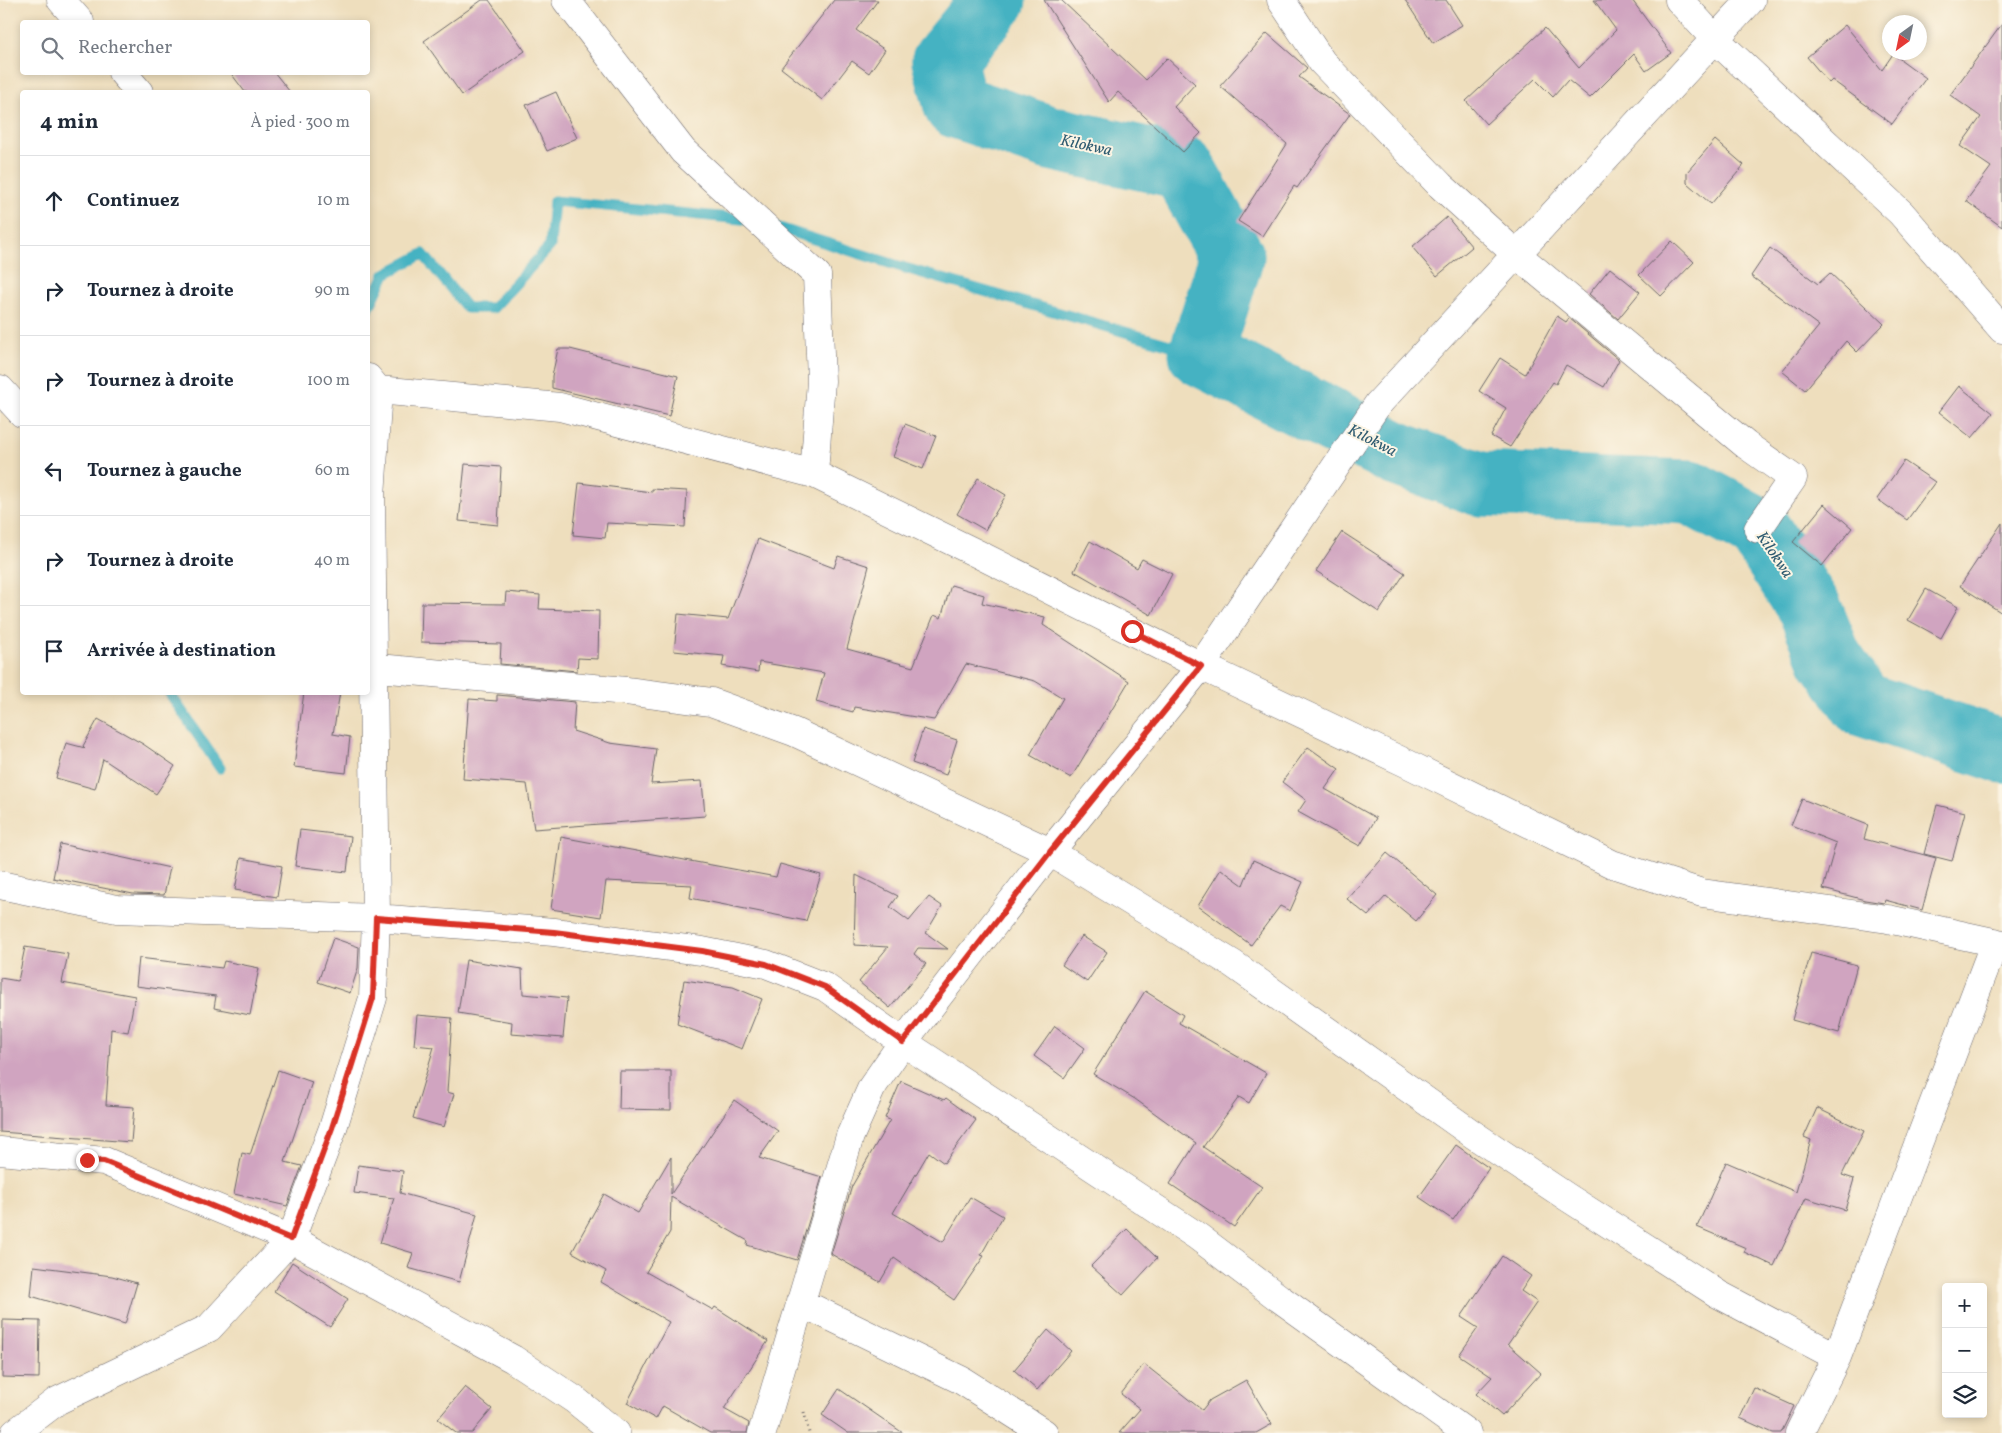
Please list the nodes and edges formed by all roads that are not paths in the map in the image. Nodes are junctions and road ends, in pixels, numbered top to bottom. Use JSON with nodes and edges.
{"nodes":[{"id":1,"x":61,"y":0,"type":"edge"},
{"id":2,"x":566,"y":0,"type":"edge"},
{"id":3,"x":1281,"y":0,"type":"edge"},
{"id":4,"x":1680,"y":0,"type":"edge"},
{"id":5,"x":1751,"y":0,"type":"edge"},
{"id":6,"x":78,"y":20,"type":"edge"},
{"id":7,"x":1715,"y":39,"type":"junction"},
{"id":8,"x":125,"y":75,"type":"edge"},
{"id":9,"x":137,"y":90,"type":"edge"},
{"id":10,"x":1516,"y":254,"type":"junction"},
{"id":11,"x":2002,"y":329,"type":"edge"},
{"id":12,"x":372,"y":384,"type":"edge"},
{"id":13,"x":0,"y":389,"type":"edge"},
{"id":14,"x":20,"y":411,"type":"edge"},
{"id":15,"x":814,"y":474,"type":"junction"},
{"id":16,"x":1758,"y":529,"type":"dead end"},
{"id":17,"x":1201,"y":666,"type":"junction"},
{"id":18,"x":370,"y":668,"type":"edge"},
{"id":19,"x":1050,"y":852,"type":"junction"},
{"id":20,"x":0,"y":885,"type":"edge"},
{"id":21,"x":376,"y":918,"type":"junction"},
{"id":22,"x":1999,"y":943,"type":"edge"},
{"id":23,"x":903,"y":1042,"type":"junction"},
{"id":24,"x":0,"y":1151,"type":"edge"},
{"id":25,"x":291,"y":1239,"type":"junction"},
{"id":26,"x":800,"y":1302,"type":"junction"},
{"id":27,"x":1837,"y":1357,"type":"junction"},
{"id":28,"x":15,"y":1433,"type":"edge"},
{"id":29,"x":616,"y":1433,"type":"edge"},
{"id":30,"x":762,"y":1433,"type":"edge"},
{"id":31,"x":1044,"y":1433,"type":"edge"},
{"id":32,"x":1467,"y":1433,"type":"edge"},
{"id":33,"x":1799,"y":1433,"type":"edge"}],
"edges":[{"from":1,"to":6,"type":"street"},
{"from":2,"to":15,"type":"street"},
{"from":3,"to":10,"type":"street"},
{"from":4,"to":7,"type":"street"},
{"from":5,"to":7,"type":"street"},
{"from":7,"to":10,"type":"street"},
{"from":7,"to":11,"type":"street"},
{"from":8,"to":9,"type":"street"},
{"from":10,"to":16,"type":"street"},
{"from":10,"to":17,"type":"street"},
{"from":12,"to":15,"type":"street"},
{"from":12,"to":18,"type":"street"},
{"from":13,"to":14,"type":"street"},
{"from":15,"to":17,"type":"street"},
{"from":17,"to":19,"type":"street"},
{"from":17,"to":22,"type":"street"},
{"from":18,"to":19,"type":"street"},
{"from":18,"to":21,"type":"street"},
{"from":19,"to":23,"type":"street"},
{"from":19,"to":27,"type":"street"},
{"from":20,"to":21,"type":"street"},
{"from":21,"to":23,"type":"street"},
{"from":21,"to":25,"type":"street"},
{"from":22,"to":27,"type":"street"},
{"from":23,"to":26,"type":"street"},
{"from":23,"to":32,"type":"street"},
{"from":24,"to":25,"type":"street"},
{"from":25,"to":28,"type":"street"},
{"from":25,"to":29,"type":"street"},
{"from":26,"to":30,"type":"street"},
{"from":26,"to":31,"type":"street"},
{"from":27,"to":33,"type":"street"}]}
